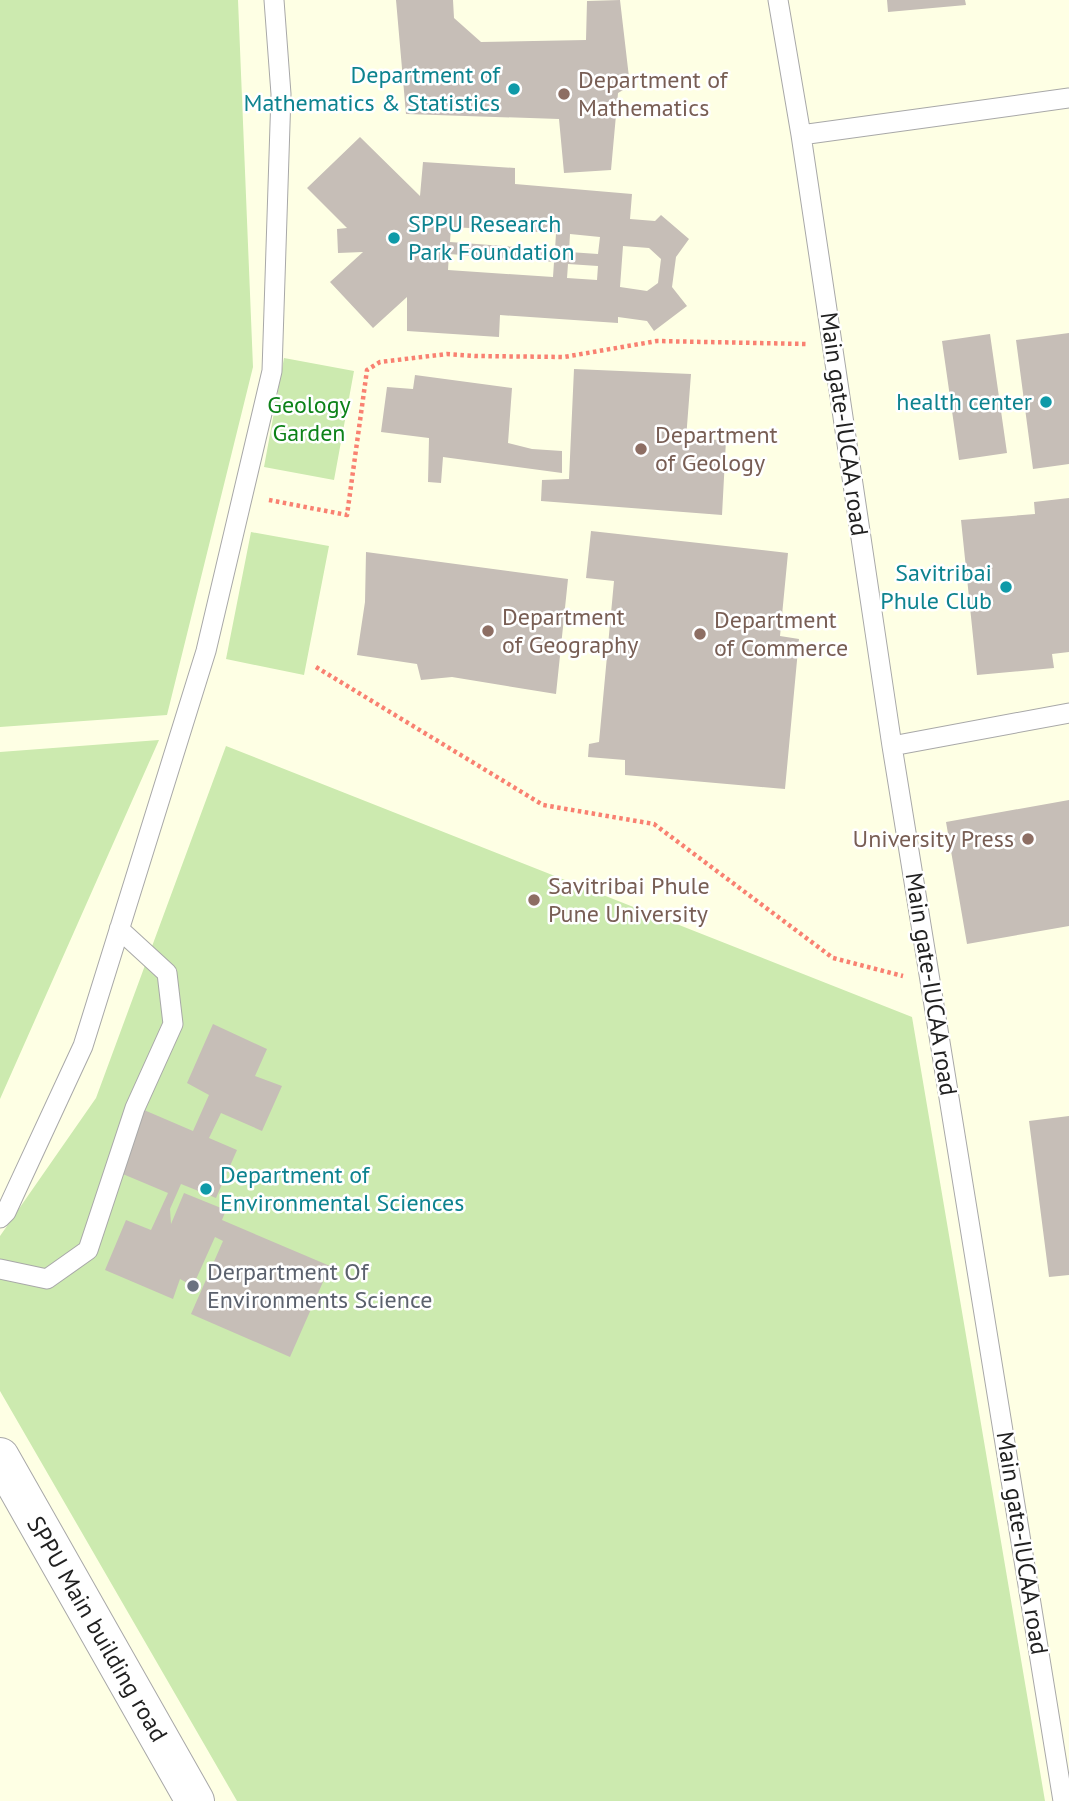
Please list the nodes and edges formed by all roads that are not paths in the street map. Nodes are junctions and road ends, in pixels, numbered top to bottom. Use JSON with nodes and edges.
{"nodes":[{"id":1,"x":274,"y":0,"type":"edge"},
{"id":2,"x":778,"y":0,"type":"edge"},
{"id":3,"x":1069,"y":98,"type":"edge"},
{"id":4,"x":801,"y":135,"type":"junction"},
{"id":5,"x":1069,"y":713,"type":"edge"},
{"id":6,"x":892,"y":746,"type":"junction"},
{"id":7,"x":119,"y":929,"type":"junction"},
{"id":8,"x":0,"y":1218,"type":"edge"},
{"id":9,"x":0,"y":1269,"type":"edge"},
{"id":10,"x":0,"y":1457,"type":"edge"},
{"id":11,"x":195,"y":1801,"type":"edge"},
{"id":12,"x":1063,"y":1801,"type":"edge"}],
"edges":[{"from":1,"to":7,"type":"lane"},
{"from":2,"to":4,"type":"lane","name":"Main gate-IUCAA road"},
{"from":3,"to":4,"type":"lane"},
{"from":4,"to":6,"type":"lane","name":"Main gate-IUCAA road"},
{"from":5,"to":6,"type":"lane"},
{"from":6,"to":12,"type":"lane","name":"Main gate-IUCAA road"},
{"from":7,"to":8,"type":"lane"},
{"from":7,"to":9,"type":"lane"},
{"from":10,"to":11,"type":"street","name":"SPPU Main building road"}]}
